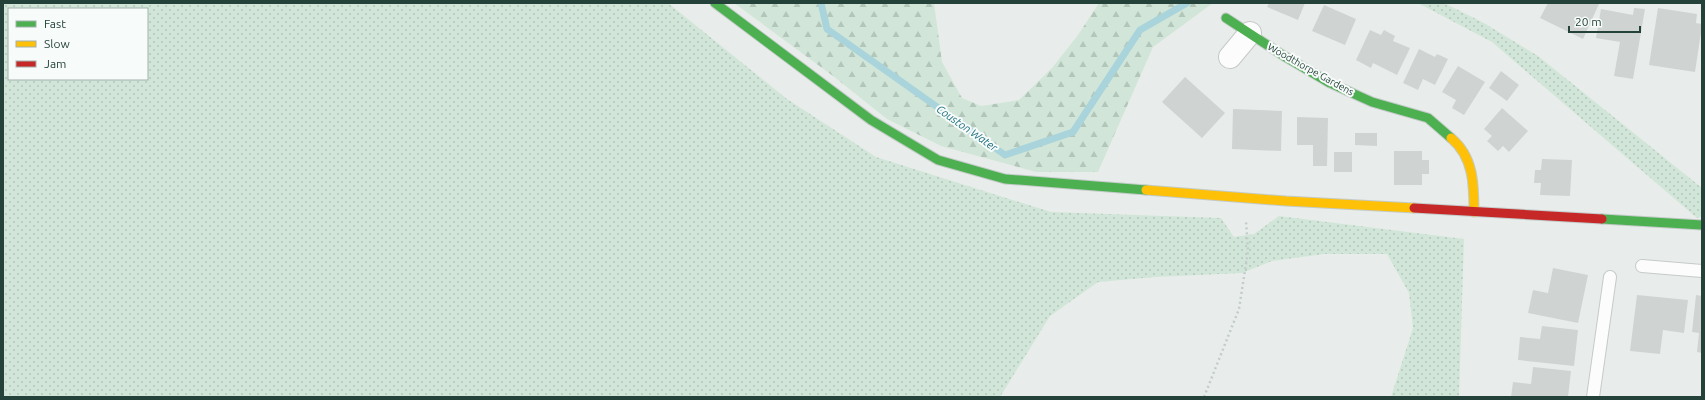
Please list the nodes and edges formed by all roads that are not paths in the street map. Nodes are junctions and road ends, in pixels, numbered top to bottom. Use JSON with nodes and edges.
{"nodes":[{"id":1,"x":716,"y":3,"type":"edge"},
{"id":2,"x":1226,"y":18,"type":"dead end"},
{"id":3,"x":1250,"y":33,"type":"junction"},
{"id":4,"x":1230,"y":57,"type":"dead end"},
{"id":5,"x":1474,"y":212,"type":"junction"},
{"id":6,"x":1702,"y":225,"type":"edge"},
{"id":7,"x":1642,"y":266,"type":"dead end"},
{"id":8,"x":1702,"y":271,"type":"edge"},
{"id":9,"x":1610,"y":277,"type":"dead end"},
{"id":10,"x":1593,"y":397,"type":"edge"}],
"edges":[{"from":1,"to":5,"type":"main road"},
{"from":2,"to":3,"type":"main road","name":"Woodthorpe Gardens"},
{"from":3,"to":4,"type":"street"},
{"from":3,"to":5,"type":"main road","name":"Woodthorpe Gardens"},
{"from":5,"to":6,"type":"main road"},
{"from":7,"to":8,"type":"lane"},
{"from":9,"to":10,"type":"lane"}]}
